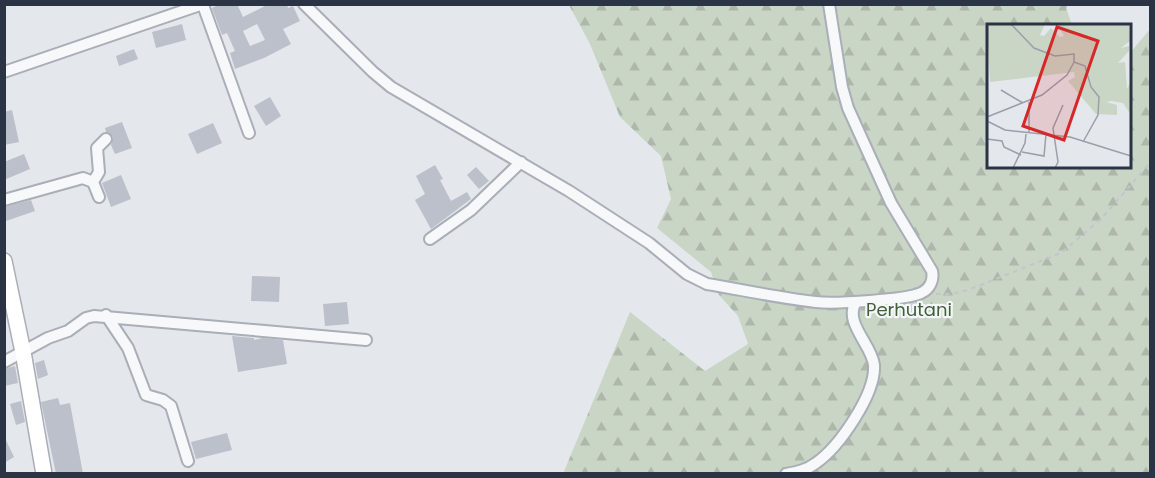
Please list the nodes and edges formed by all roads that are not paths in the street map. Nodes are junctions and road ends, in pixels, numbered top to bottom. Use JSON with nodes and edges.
{"nodes":[{"id":1,"x":304,"y":4,"type":"edge"},
{"id":2,"x":829,"y":4,"type":"edge"},
{"id":3,"x":203,"y":5,"type":"edge"},
{"id":4,"x":4,"y":72,"type":"edge"},
{"id":5,"x":249,"y":133,"type":"dead end"},
{"id":6,"x":106,"y":140,"type":"dead end"},
{"id":7,"x":521,"y":162,"type":"junction"},
{"id":8,"x":93,"y":182,"type":"junction"},
{"id":9,"x":99,"y":197,"type":"dead end"},
{"id":10,"x":4,"y":200,"type":"edge"},
{"id":11,"x":430,"y":240,"type":"dead end"},
{"id":12,"x":5,"y":267,"type":"edge"},
{"id":13,"x":856,"y":302,"type":"junction"},
{"id":14,"x":106,"y":315,"type":"junction"},
{"id":15,"x":366,"y":340,"type":"dead end"},
{"id":16,"x":23,"y":352,"type":"junction"},
{"id":17,"x":4,"y":362,"type":"edge"},
{"id":18,"x":188,"y":461,"type":"dead end"},
{"id":19,"x":44,"y":474,"type":"edge"},
{"id":20,"x":786,"y":474,"type":"edge"}],
"edges":[{"from":1,"to":7,"type":"street"},
{"from":2,"to":13,"type":"street"},
{"from":3,"to":4,"type":"street"},
{"from":3,"to":5,"type":"street"},
{"from":6,"to":8,"type":"street"},
{"from":7,"to":11,"type":"street"},
{"from":7,"to":13,"type":"street"},
{"from":8,"to":9,"type":"street"},
{"from":8,"to":10,"type":"street"},
{"from":12,"to":16,"type":"street"},
{"from":13,"to":20,"type":"street"},
{"from":14,"to":15,"type":"street"},
{"from":14,"to":16,"type":"street"},
{"from":14,"to":18,"type":"street"},
{"from":16,"to":17,"type":"street"},
{"from":16,"to":19,"type":"street"}]}
